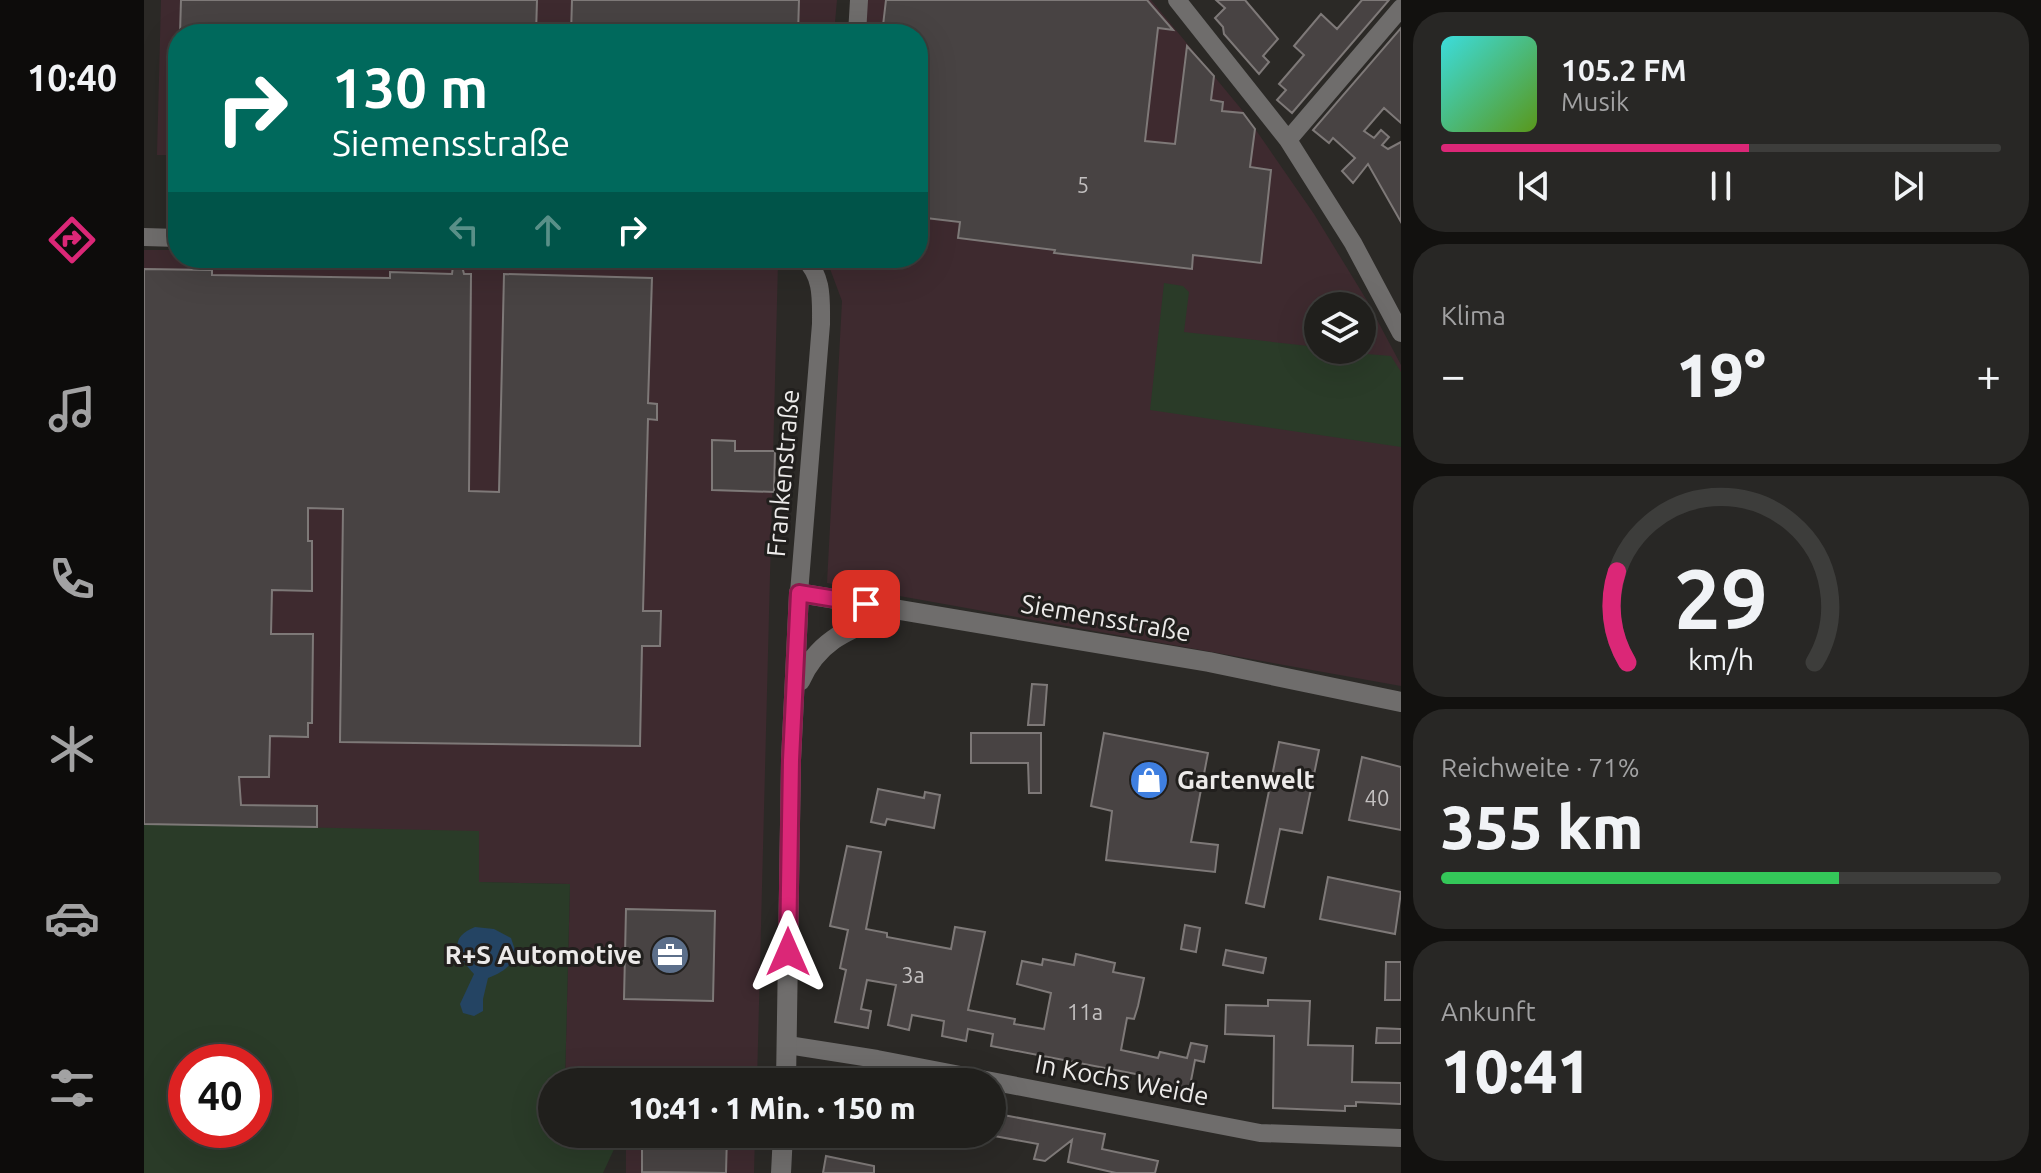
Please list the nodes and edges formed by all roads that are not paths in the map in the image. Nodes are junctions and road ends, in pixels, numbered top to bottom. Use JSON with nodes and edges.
{"nodes":[{"id":1,"x":859,"y":0,"type":"edge"},
{"id":2,"x":1180,"y":1,"type":"edge"},
{"id":3,"x":1401,"y":8,"type":"edge"},
{"id":4,"x":858,"y":24,"type":"edge"},
{"id":5,"x":1288,"y":140,"type":"junction"},
{"id":6,"x":144,"y":237,"type":"edge"},
{"id":7,"x":168,"y":238,"type":"edge"},
{"id":8,"x":814,"y":268,"type":"edge"},
{"id":9,"x":1401,"y":333,"type":"edge"},
{"id":10,"x":799,"y":593,"type":"junction"},
{"id":11,"x":897,"y":609,"type":"junction"},
{"id":12,"x":795,"y":692,"type":"junction"},
{"id":13,"x":1401,"y":702,"type":"edge"},
{"id":14,"x":788,"y":1045,"type":"junction"},
{"id":15,"x":787,"y":1068,"type":"edge"},
{"id":16,"x":1401,"y":1138,"type":"edge"},
{"id":17,"x":782,"y":1148,"type":"edge"},
{"id":18,"x":781,"y":1173,"type":"edge"}],
"edges":[{"from":1,"to":4,"type":"street"},
{"from":2,"to":5,"type":"street"},
{"from":3,"to":5,"type":"street"},
{"from":5,"to":9,"type":"street"},
{"from":6,"to":7,"type":"street"},
{"from":8,"to":10,"type":"street","name":"Frankenstraße"},
{"from":10,"to":11,"type":"street","name":"Siemensstraße"},
{"from":10,"to":12,"type":"street","name":"Frankenstraße"},
{"from":11,"to":12,"type":"street"},
{"from":11,"to":13,"type":"street","name":"Siemensstraße"},
{"from":12,"to":14,"type":"street","name":"Frankenstraße"},
{"from":14,"to":15,"type":"street","name":"Frankenstraße"},
{"from":14,"to":16,"type":"street","name":"In Kochs Weide"},
{"from":17,"to":18,"type":"street"}]}
